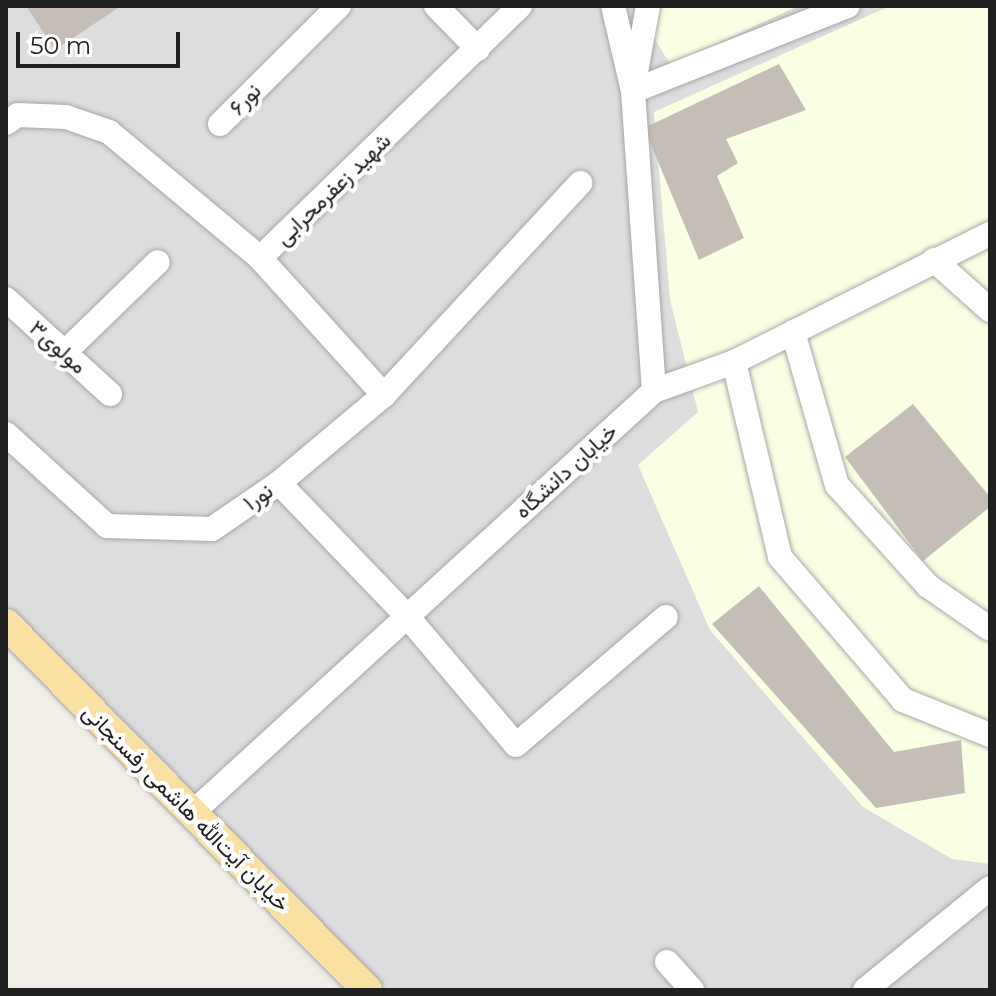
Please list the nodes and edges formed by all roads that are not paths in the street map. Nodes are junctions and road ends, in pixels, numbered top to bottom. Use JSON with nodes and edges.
{"nodes":[{"id":1,"x":339,"y":6,"type":"edge"},
{"id":2,"x":436,"y":6,"type":"edge"},
{"id":3,"x":520,"y":6,"type":"edge"},
{"id":4,"x":613,"y":6,"type":"edge"},
{"id":5,"x":648,"y":6,"type":"edge"},
{"id":6,"x":848,"y":6,"type":"edge"},
{"id":7,"x":478,"y":49,"type":"junction"},
{"id":8,"x":633,"y":91,"type":"junction"},
{"id":9,"x":6,"y":123,"type":"edge"},
{"id":10,"x":220,"y":124,"type":"dead end"},
{"id":11,"x":580,"y":183,"type":"dead end"},
{"id":12,"x":990,"y":234,"type":"edge"},
{"id":13,"x":260,"y":258,"type":"junction"},
{"id":14,"x":934,"y":260,"type":"junction"},
{"id":15,"x":158,"y":262,"type":"dead end"},
{"id":16,"x":6,"y":299,"type":"edge"},
{"id":17,"x":990,"y":310,"type":"edge"},
{"id":18,"x":793,"y":332,"type":"junction"},
{"id":19,"x":65,"y":352,"type":"junction"},
{"id":20,"x":734,"y":362,"type":"junction"},
{"id":21,"x":654,"y":391,"type":"junction"},
{"id":22,"x":110,"y":394,"type":"dead end"},
{"id":23,"x":384,"y":395,"type":"junction"},
{"id":24,"x":6,"y":434,"type":"edge"},
{"id":25,"x":279,"y":483,"type":"junction"},
{"id":26,"x":406,"y":615,"type":"junction"},
{"id":27,"x":666,"y":617,"type":"dead end"},
{"id":28,"x":6,"y":624,"type":"edge"},
{"id":29,"x":990,"y":629,"type":"edge"},
{"id":30,"x":990,"y":735,"type":"edge"},
{"id":31,"x":191,"y":814,"type":"junction"},
{"id":32,"x":990,"y":888,"type":"edge"},
{"id":33,"x":667,"y":962,"type":"dead end"},
{"id":34,"x":367,"y":990,"type":"edge"},
{"id":35,"x":692,"y":990,"type":"edge"},
{"id":36,"x":865,"y":990,"type":"edge"}],
"edges":[{"from":1,"to":10,"type":"street","name":"نور۶"},
{"from":2,"to":7,"type":"street"},
{"from":3,"to":7,"type":"street","name":"شهید زعفرمحرابی"},
{"from":4,"to":8,"type":"street"},
{"from":5,"to":8,"type":"street"},
{"from":6,"to":8,"type":"street"},
{"from":7,"to":13,"type":"street","name":"شهید زعفرمحرابی"},
{"from":8,"to":21,"type":"street"},
{"from":9,"to":13,"type":"street","name":"شهید زعفرمحرابی"},
{"from":11,"to":23,"type":"street","name":"نور۱"},
{"from":12,"to":14,"type":"street"},
{"from":13,"to":23,"type":"street"},
{"from":14,"to":17,"type":"street"},
{"from":14,"to":18,"type":"street"},
{"from":15,"to":19,"type":"street"},
{"from":16,"to":19,"type":"street","name":"مولوی۳"},
{"from":18,"to":20,"type":"street"},
{"from":18,"to":29,"type":"street"},
{"from":19,"to":22,"type":"street","name":"مولوی۳"},
{"from":20,"to":21,"type":"street"},
{"from":20,"to":30,"type":"street"},
{"from":21,"to":26,"type":"street","name":"خیابان دانشگاه"},
{"from":23,"to":25,"type":"street","name":"نور۱"},
{"from":24,"to":25,"type":"street","name":"نور۱"},
{"from":25,"to":26,"type":"street"},
{"from":26,"to":27,"type":"street"},
{"from":26,"to":31,"type":"street","name":"خیابان دانشگاه"},
{"from":28,"to":31,"type":"main road","name":"خیابان آیت‌الله هاشمی رفسنجانی"},
{"from":31,"to":34,"type":"main road","name":"خیابان آیت‌الله هاشمی رفسنجانی"},
{"from":32,"to":36,"type":"street"},
{"from":33,"to":35,"type":"street"}]}
